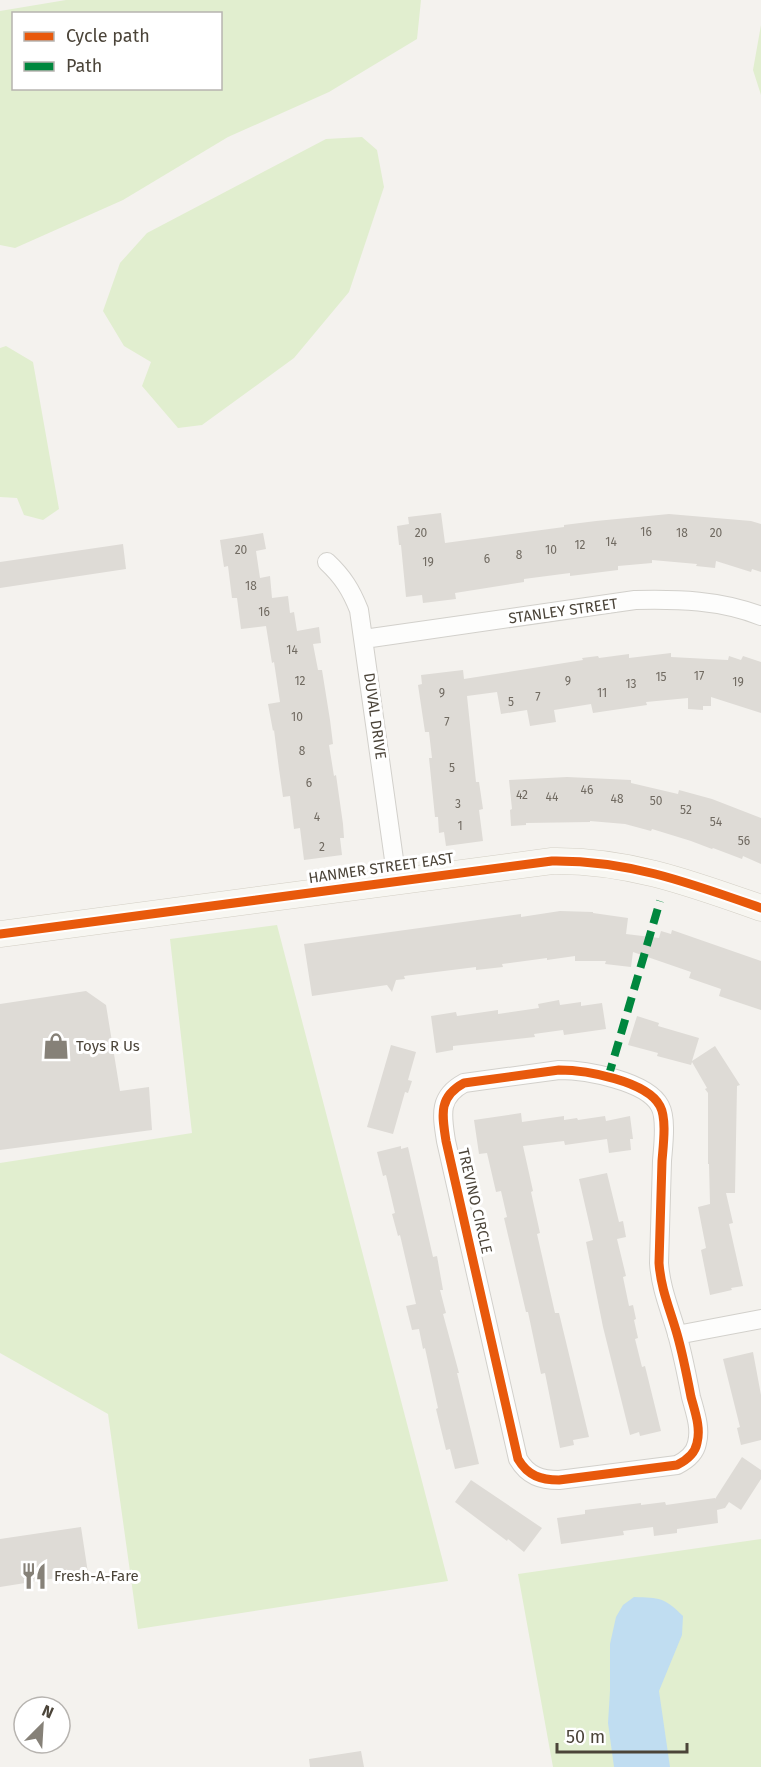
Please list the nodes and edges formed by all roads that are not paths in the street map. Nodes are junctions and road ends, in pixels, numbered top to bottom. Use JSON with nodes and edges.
{"nodes":[{"id":1,"x":327,"y":562,"type":"dead end"},
{"id":2,"x":761,"y":616,"type":"edge"},
{"id":3,"x":364,"y":639,"type":"junction"},
{"id":4,"x":397,"y":881,"type":"junction"},
{"id":5,"x":761,"y":908,"type":"edge"},
{"id":6,"x":0,"y":934,"type":"edge"},
{"id":7,"x":761,"y":1319,"type":"edge"},
{"id":8,"x":677,"y":1335,"type":"junction"}],
"edges":[{"from":1,"to":3,"type":"street","name":"DUVAL DRIVE"},
{"from":2,"to":3,"type":"street","name":"STANLEY STREET"},
{"from":3,"to":4,"type":"street","name":"DUVAL DRIVE"},
{"from":4,"to":5,"type":"street","name":"HANMER STREET EAST"},
{"from":4,"to":6,"type":"street","name":"HANMER STREET EAST"},
{"from":7,"to":8,"type":"street"},
{"from":8,"to":8,"type":"street","name":"TREVINO CIRCLE"}]}
